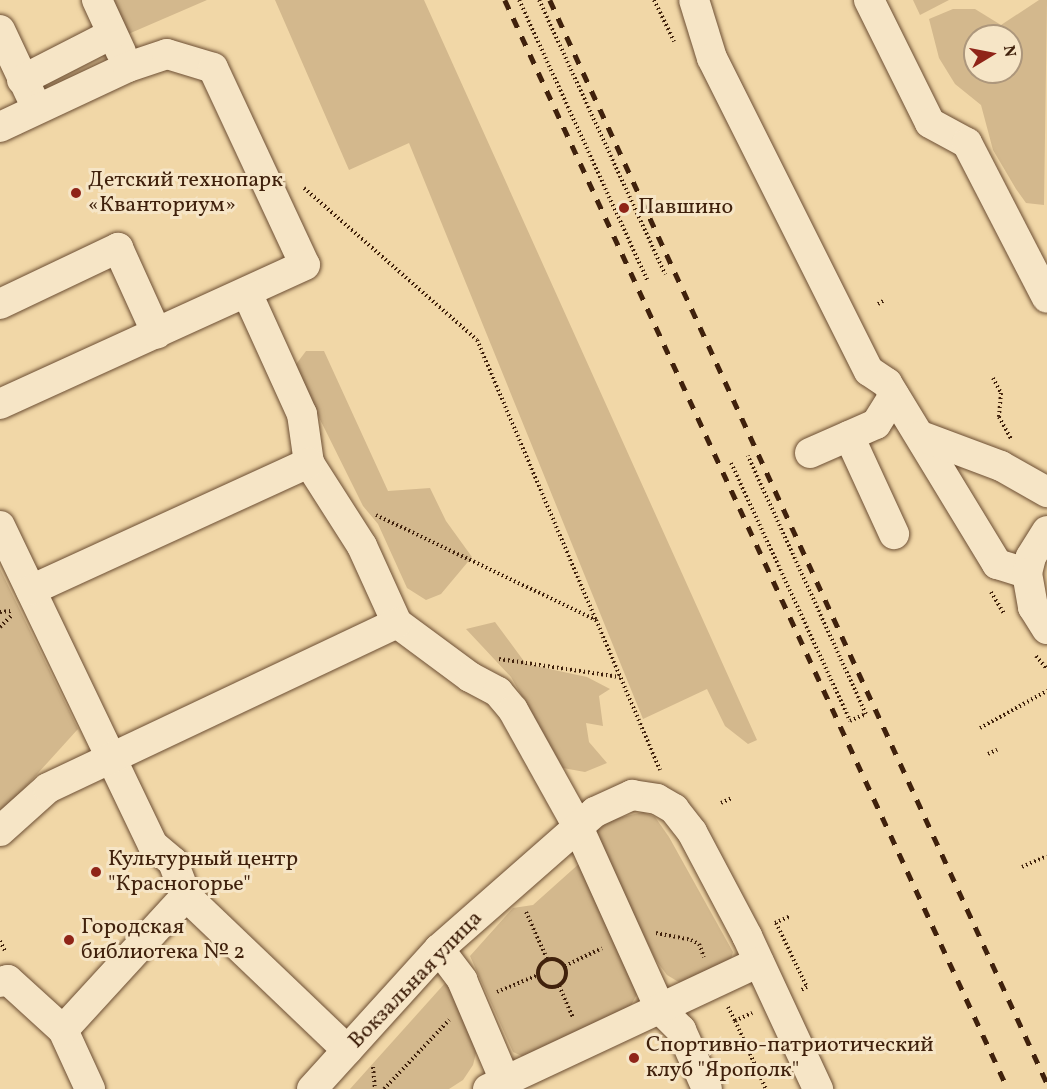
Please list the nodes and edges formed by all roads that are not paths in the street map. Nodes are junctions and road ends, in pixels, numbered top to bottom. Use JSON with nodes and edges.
{"nodes":[{"id":1,"x":96,"y":0,"type":"edge"},
{"id":2,"x":694,"y":0,"type":"edge"},
{"id":3,"x":869,"y":0,"type":"edge"},
{"id":4,"x":0,"y":30,"type":"edge"},
{"id":5,"x":112,"y":34,"type":"junction"},
{"id":6,"x":128,"y":67,"type":"junction"},
{"id":7,"x":22,"y":80,"type":"junction"},
{"id":8,"x":37,"y":109,"type":"junction"},
{"id":9,"x":0,"y":127,"type":"edge"},
{"id":10,"x":247,"y":293,"type":"junction"},
{"id":11,"x":1047,"y":298,"type":"edge"},
{"id":12,"x":0,"y":304,"type":"edge"},
{"id":13,"x":157,"y":334,"type":"junction"},
{"id":14,"x":894,"y":394,"type":"junction"},
{"id":15,"x":0,"y":404,"type":"edge"},
{"id":16,"x":849,"y":436,"type":"junction"},
{"id":17,"x":921,"y":436,"type":"junction"},
{"id":18,"x":810,"y":453,"type":"dead end"},
{"id":19,"x":309,"y":463,"type":"junction"},
{"id":20,"x":1047,"y":492,"type":"edge"},
{"id":21,"x":0,"y":526,"type":"edge"},
{"id":22,"x":1047,"y":531,"type":"edge"},
{"id":23,"x":894,"y":534,"type":"dead end"},
{"id":24,"x":1028,"y":573,"type":"junction"},
{"id":25,"x":30,"y":590,"type":"junction"},
{"id":26,"x":397,"y":623,"type":"junction"},
{"id":27,"x":1047,"y":628,"type":"edge"},
{"id":28,"x":111,"y":758,"type":"junction"},
{"id":29,"x":578,"y":827,"type":"junction"},
{"id":30,"x":0,"y":831,"type":"edge"},
{"id":31,"x":186,"y":896,"type":"junction"},
{"id":32,"x":439,"y":949,"type":"junction"},
{"id":33,"x":759,"y":962,"type":"junction"},
{"id":34,"x":0,"y":982,"type":"edge"},
{"id":35,"x":660,"y":1009,"type":"junction"},
{"id":36,"x":63,"y":1030,"type":"junction"},
{"id":37,"x":347,"y":1050,"type":"junction"},
{"id":38,"x":496,"y":1085,"type":"edge"},
{"id":39,"x":90,"y":1089,"type":"edge"},
{"id":40,"x":312,"y":1089,"type":"edge"},
{"id":41,"x":707,"y":1089,"type":"edge"},
{"id":42,"x":818,"y":1089,"type":"edge"}],
"edges":[{"from":1,"to":5,"type":"street"},
{"from":2,"to":14,"type":"street"},
{"from":3,"to":11,"type":"street"},
{"from":4,"to":7,"type":"street"},
{"from":5,"to":6,"type":"street"},
{"from":5,"to":7,"type":"street"},
{"from":6,"to":8,"type":"street"},
{"from":6,"to":10,"type":"street"},
{"from":7,"to":8,"type":"street"},
{"from":8,"to":9,"type":"street"},
{"from":10,"to":13,"type":"street"},
{"from":10,"to":19,"type":"street"},
{"from":12,"to":13,"type":"street"},
{"from":13,"to":15,"type":"street"},
{"from":14,"to":16,"type":"street"},
{"from":14,"to":17,"type":"street"},
{"from":16,"to":18,"type":"street"},
{"from":16,"to":23,"type":"street"},
{"from":17,"to":20,"type":"street"},
{"from":17,"to":24,"type":"street"},
{"from":19,"to":25,"type":"street"},
{"from":19,"to":26,"type":"street"},
{"from":21,"to":25,"type":"street"},
{"from":22,"to":24,"type":"street"},
{"from":24,"to":27,"type":"street"},
{"from":25,"to":28,"type":"street"},
{"from":26,"to":28,"type":"street"},
{"from":26,"to":29,"type":"street"},
{"from":28,"to":30,"type":"street"},
{"from":28,"to":31,"type":"street"},
{"from":29,"to":32,"type":"street","name":"Вокзальная улица"},
{"from":29,"to":33,"type":"street","name":"Вокзальная улица"},
{"from":29,"to":35,"type":"street"},
{"from":31,"to":36,"type":"street"},
{"from":31,"to":37,"type":"street"},
{"from":32,"to":37,"type":"street","name":"Вокзальная улица"},
{"from":32,"to":38,"type":"street"},
{"from":33,"to":35,"type":"street"},
{"from":33,"to":42,"type":"street","name":"Вокзальная улица"},
{"from":34,"to":36,"type":"street"},
{"from":35,"to":38,"type":"street"},
{"from":35,"to":41,"type":"street"},
{"from":36,"to":39,"type":"street"},
{"from":37,"to":40,"type":"street","name":"Вокзальная улица"}]}
